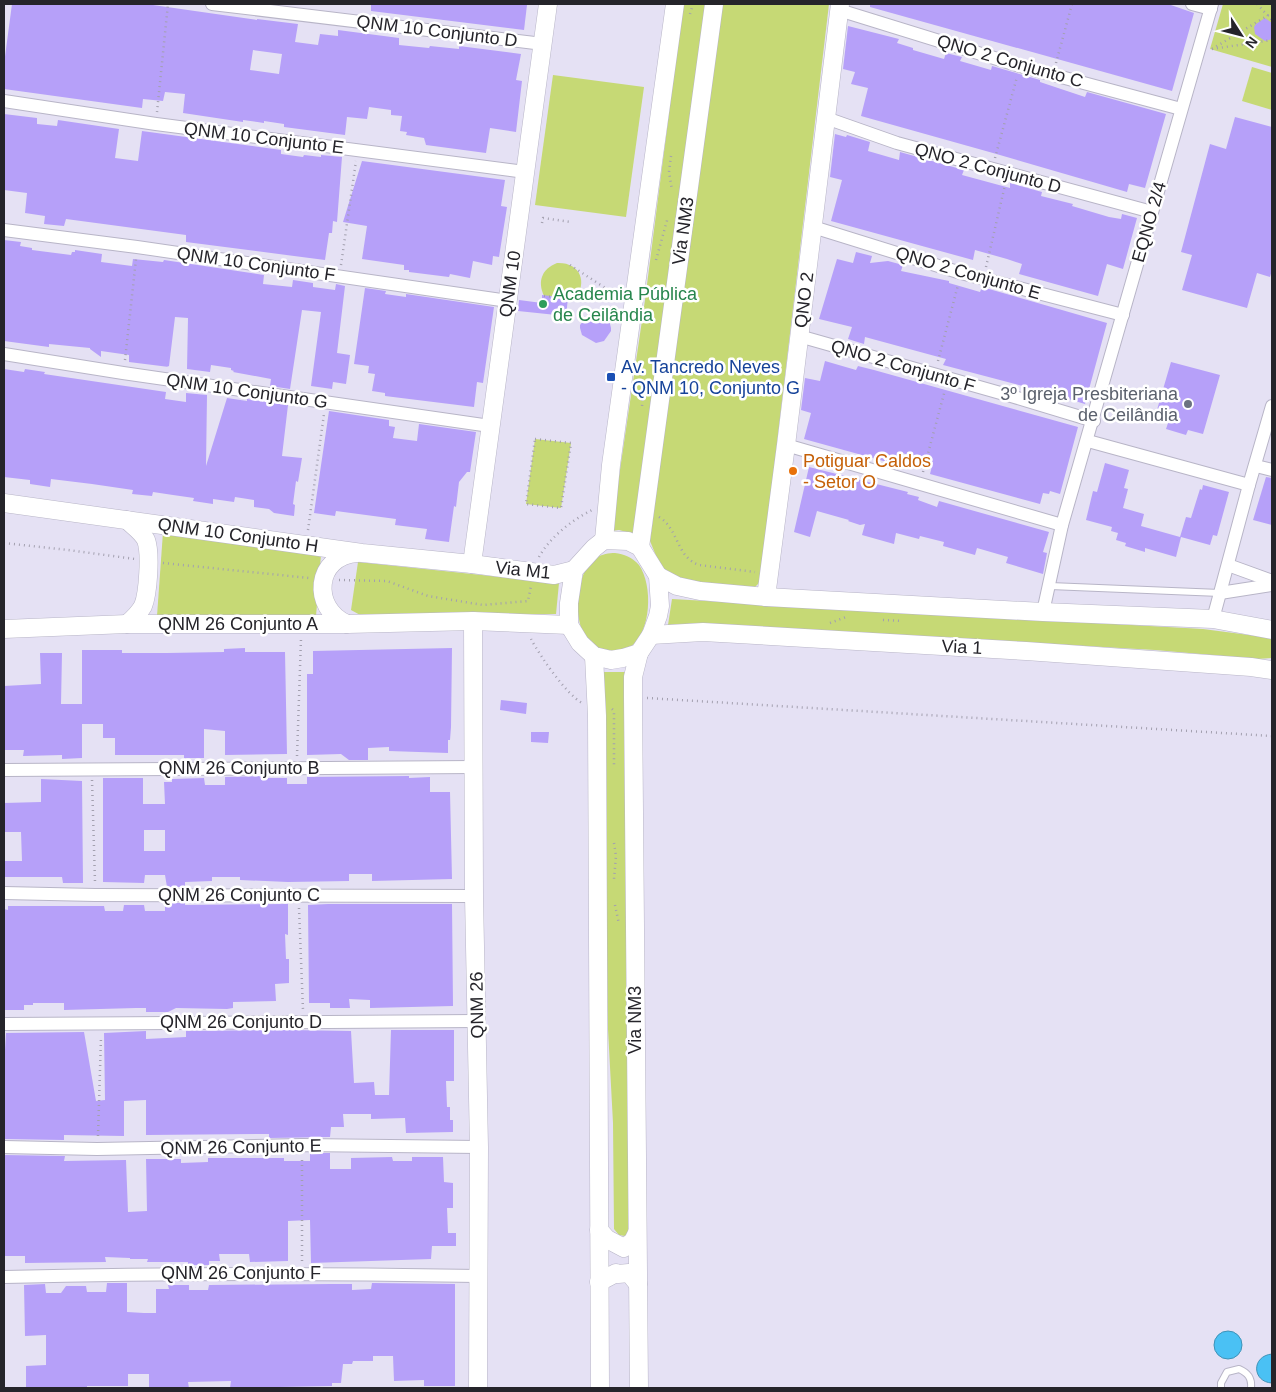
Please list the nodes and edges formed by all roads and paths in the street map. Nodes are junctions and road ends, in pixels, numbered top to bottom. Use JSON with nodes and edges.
{"nodes":[{"id":1,"x":168,"y":4,"type":"edge"},
{"id":2,"x":212,"y":4,"type":"edge"},
{"id":3,"x":548,"y":4,"type":"edge"},
{"id":4,"x":675,"y":4,"type":"edge"},
{"id":5,"x":693,"y":4,"type":"edge"},
{"id":6,"x":714,"y":4,"type":"edge"},
{"id":7,"x":1072,"y":4,"type":"edge"},
{"id":8,"x":1192,"y":4,"type":"edge"},
{"id":9,"x":1257,"y":4,"type":"edge"},
{"id":10,"x":1211,"y":6,"type":"edge"},
{"id":11,"x":840,"y":7,"type":"edge"},
{"id":12,"x":1272,"y":13,"type":"edge"},
{"id":13,"x":1268,"y":16,"type":"junction"},
{"id":14,"x":689,"y":18,"type":"dead end"},
{"id":15,"x":1272,"y":20,"type":"edge"},
{"id":16,"x":1272,"y":40,"type":"edge"},
{"id":17,"x":543,"y":44,"type":"junction"},
{"id":18,"x":1020,"y":66,"type":"junction"},
{"id":19,"x":1053,"y":74,"type":"junction"},
{"id":20,"x":4,"y":102,"type":"edge"},
{"id":21,"x":1181,"y":109,"type":"junction"},
{"id":22,"x":826,"y":118,"type":"junction"},
{"id":23,"x":156,"y":124,"type":"junction"},
{"id":24,"x":357,"y":150,"type":"junction"},
{"id":25,"x":671,"y":155,"type":"dead end"},
{"id":26,"x":992,"y":168,"type":"junction"},
{"id":27,"x":525,"y":172,"type":"junction"},
{"id":28,"x":1008,"y":173,"type":"junction"},
{"id":29,"x":673,"y":194,"type":"dead end"},
{"id":30,"x":1152,"y":212,"type":"junction"},
{"id":31,"x":669,"y":213,"type":"dead end"},
{"id":32,"x":571,"y":222,"type":"dead end"},
{"id":33,"x":542,"y":223,"type":"dead end"},
{"id":34,"x":813,"y":227,"type":"junction"},
{"id":35,"x":4,"y":230,"type":"edge"},
{"id":36,"x":137,"y":248,"type":"junction"},
{"id":37,"x":570,"y":265,"type":"dead end"},
{"id":38,"x":655,"y":266,"type":"dead end"},
{"id":39,"x":961,"y":274,"type":"junction"},
{"id":40,"x":340,"y":276,"type":"junction"},
{"id":41,"x":983,"y":279,"type":"junction"},
{"id":42,"x":581,"y":287,"type":"dead end"},
{"id":43,"x":544,"y":296,"type":"dead end"},
{"id":44,"x":624,"y":300,"type":"dead end"},
{"id":45,"x":508,"y":301,"type":"junction"},
{"id":46,"x":1123,"y":315,"type":"junction"},
{"id":47,"x":799,"y":336,"type":"junction"},
{"id":48,"x":4,"y":354,"type":"edge"},
{"id":49,"x":641,"y":370,"type":"dead end"},
{"id":50,"x":123,"y":374,"type":"junction"},
{"id":51,"x":934,"y":375,"type":"junction"},
{"id":52,"x":948,"y":379,"type":"junction"},
{"id":53,"x":325,"y":402,"type":"junction"},
{"id":54,"x":1272,"y":406,"type":"edge"},
{"id":55,"x":641,"y":416,"type":"dead end"},
{"id":56,"x":1094,"y":421,"type":"junction"},
{"id":57,"x":490,"y":426,"type":"junction"},
{"id":58,"x":1088,"y":441,"type":"junction"},
{"id":59,"x":571,"y":444,"type":"joint"},
{"id":60,"x":786,"y":445,"type":"junction"},
{"id":61,"x":1256,"y":466,"type":"junction"},
{"id":62,"x":1272,"y":470,"type":"edge"},
{"id":63,"x":920,"y":484,"type":"junction"},
{"id":64,"x":1249,"y":485,"type":"junction"},
{"id":65,"x":4,"y":503,"type":"edge"},
{"id":66,"x":606,"y":511,"type":"junction"},
{"id":67,"x":645,"y":515,"type":"junction"},
{"id":68,"x":127,"y":520,"type":"junction"},
{"id":69,"x":1062,"y":525,"type":"junction"},
{"id":70,"x":604,"y":540,"type":"junction"},
{"id":71,"x":4,"y":543,"type":"edge"},
{"id":72,"x":306,"y":544,"type":"junction"},
{"id":73,"x":640,"y":547,"type":"junction"},
{"id":74,"x":362,"y":553,"type":"junction"},
{"id":75,"x":148,"y":561,"type":"junction"},
{"id":76,"x":472,"y":564,"type":"junction"},
{"id":77,"x":1228,"y":565,"type":"junction"},
{"id":78,"x":574,"y":570,"type":"junction"},
{"id":79,"x":533,"y":573,"type":"junction"},
{"id":80,"x":768,"y":573,"type":"junction"},
{"id":81,"x":658,"y":576,"type":"junction"},
{"id":82,"x":324,"y":579,"type":"junction"},
{"id":83,"x":1272,"y":583,"type":"edge"},
{"id":84,"x":1050,"y":586,"type":"junction"},
{"id":85,"x":1220,"y":593,"type":"junction"},
{"id":86,"x":766,"y":597,"type":"junction"},
{"id":87,"x":1044,"y":612,"type":"junction"},
{"id":88,"x":848,"y":616,"type":"dead end"},
{"id":89,"x":879,"y":620,"type":"dead end"},
{"id":90,"x":908,"y":620,"type":"dead end"},
{"id":91,"x":1213,"y":620,"type":"junction"},
{"id":92,"x":473,"y":621,"type":"junction"},
{"id":93,"x":302,"y":623,"type":"junction"},
{"id":94,"x":127,"y":624,"type":"junction"},
{"id":95,"x":347,"y":624,"type":"junction"},
{"id":96,"x":827,"y":624,"type":"dead end"},
{"id":97,"x":569,"y":625,"type":"junction"},
{"id":98,"x":4,"y":629,"type":"edge"},
{"id":99,"x":1272,"y":630,"type":"edge"},
{"id":100,"x":651,"y":635,"type":"junction"},
{"id":101,"x":640,"y":653,"type":"junction"},
{"id":102,"x":594,"y":656,"type":"junction"},
{"id":103,"x":1272,"y":664,"type":"edge"},
{"id":104,"x":1251,"y":667,"type":"junction"},
{"id":105,"x":1272,"y":670,"type":"edge"},
{"id":106,"x":633,"y":697,"type":"junction"},
{"id":107,"x":1272,"y":736,"type":"edge"},
{"id":108,"x":296,"y":767,"type":"junction"},
{"id":109,"x":474,"y":767,"type":"junction"},
{"id":110,"x":92,"y":769,"type":"junction"},
{"id":111,"x":4,"y":770,"type":"edge"},
{"id":112,"x":4,"y":893,"type":"edge"},
{"id":113,"x":299,"y":894,"type":"junction"},
{"id":114,"x":95,"y":895,"type":"junction"},
{"id":115,"x":474,"y":896,"type":"junction"},
{"id":116,"x":304,"y":1021,"type":"junction"},
{"id":117,"x":477,"y":1021,"type":"junction"},
{"id":118,"x":101,"y":1023,"type":"junction"},
{"id":119,"x":4,"y":1024,"type":"edge"},
{"id":120,"x":302,"y":1145,"type":"junction"},
{"id":121,"x":479,"y":1146,"type":"junction"},
{"id":122,"x":4,"y":1147,"type":"edge"},
{"id":123,"x":97,"y":1149,"type":"junction"},
{"id":124,"x":599,"y":1230,"type":"junction"},
{"id":125,"x":637,"y":1234,"type":"junction"},
{"id":126,"x":302,"y":1273,"type":"junction"},
{"id":127,"x":478,"y":1276,"type":"junction"},
{"id":128,"x":4,"y":1277,"type":"edge"},
{"id":129,"x":599,"y":1282,"type":"junction"},
{"id":130,"x":638,"y":1284,"type":"junction"},
{"id":131,"x":478,"y":1388,"type":"edge"},
{"id":132,"x":600,"y":1388,"type":"edge"},
{"id":133,"x":638,"y":1388,"type":"edge"},
{"id":134,"x":1221,"y":1388,"type":"edge"},
{"id":135,"x":1251,"y":1388,"type":"edge"}],
"edges":[{"from":1,"to":23,"type":"path"},
{"from":2,"to":17,"type":"street","name":"QNM 10 Conjunto D"},
{"from":3,"to":17,"type":"main road","name":"QNM 10"},
{"from":4,"to":66,"type":"main road"},
{"from":5,"to":14,"type":"path"},
{"from":6,"to":67,"type":"main road","name":"Via NM3"},
{"from":7,"to":19,"type":"path"},
{"from":8,"to":10,"type":"street"},
{"from":9,"to":13,"type":"path"},
{"from":10,"to":21,"type":"street","name":"EQNO 2/4"},
{"from":11,"to":18,"type":"street","name":"QNO 2 Conjunto C"},
{"from":11,"to":22,"type":"main road","name":"QNO 2"},
{"from":12,"to":13,"type":"path"},
{"from":13,"to":15,"type":"path"},
{"from":13,"to":16,"type":"path"},
{"from":17,"to":27,"type":"main road","name":"QNM 10"},
{"from":18,"to":19,"type":"street","name":"QNO 2 Conjunto C"},
{"from":18,"to":26,"type":"path"},
{"from":19,"to":21,"type":"street","name":"QNO 2 Conjunto C"},
{"from":20,"to":23,"type":"street","name":"QNM 10 Conjunto E"},
{"from":21,"to":30,"type":"street","name":"EQNO 2/4"},
{"from":22,"to":26,"type":"street","name":"QNO 2 Conjunto D"},
{"from":22,"to":34,"type":"main road","name":"QNO 2"},
{"from":23,"to":24,"type":"street","name":"QNM 10 Conjunto E"},
{"from":24,"to":27,"type":"street","name":"QNM 10 Conjunto E"},
{"from":24,"to":40,"type":"path"},
{"from":25,"to":29,"type":"path"},
{"from":26,"to":28,"type":"street","name":"QNO 2 Conjunto D"},
{"from":27,"to":45,"type":"main road","name":"QNM 10"},
{"from":28,"to":30,"type":"street","name":"QNO 2 Conjunto D"},
{"from":28,"to":41,"type":"path"},
{"from":30,"to":46,"type":"street","name":"EQNO 2/4"},
{"from":31,"to":38,"type":"path"},
{"from":32,"to":33,"type":"path"},
{"from":34,"to":39,"type":"street","name":"QNO 2 Conjunto E"},
{"from":34,"to":47,"type":"main road","name":"QNO 2"},
{"from":35,"to":36,"type":"street","name":"QNM 10 Conjunto F"},
{"from":36,"to":40,"type":"street","name":"QNM 10 Conjunto F"},
{"from":36,"to":50,"type":"path"},
{"from":37,"to":44,"type":"path"},
{"from":39,"to":41,"type":"street","name":"QNO 2 Conjunto E"},
{"from":39,"to":51,"type":"path"},
{"from":40,"to":45,"type":"street","name":"QNM 10 Conjunto F"},
{"from":41,"to":46,"type":"street","name":"QNO 2 Conjunto E"},
{"from":42,"to":43,"type":"path"},
{"from":45,"to":57,"type":"main road","name":"QNM 10"},
{"from":46,"to":56,"type":"street","name":"EQNO 2/4"},
{"from":47,"to":51,"type":"street","name":"QNO 2 Conjunto F"},
{"from":47,"to":60,"type":"main road","name":"QNO 2"},
{"from":48,"to":50,"type":"street","name":"QNM 10 Conjunto G"},
{"from":49,"to":55,"type":"path"},
{"from":50,"to":53,"type":"street","name":"QNM 10 Conjunto G"},
{"from":51,"to":52,"type":"street","name":"QNO 2 Conjunto F"},
{"from":52,"to":56,"type":"street","name":"QNO 2 Conjunto F"},
{"from":52,"to":63,"type":"path"},
{"from":53,"to":57,"type":"street","name":"QNM 10 Conjunto G"},
{"from":53,"to":72,"type":"path"},
{"from":54,"to":61,"type":"street"},
{"from":56,"to":58,"type":"street","name":"EQNO 2/4"},
{"from":57,"to":76,"type":"main road","name":"QNM 10"},
{"from":58,"to":64,"type":"street"},
{"from":58,"to":69,"type":"street","name":"EQNO 2/4"},
{"from":59,"to":59,"type":"path"},
{"from":60,"to":63,"type":"street"},
{"from":60,"to":80,"type":"main road","name":"QNO 2"},
{"from":61,"to":62,"type":"street"},
{"from":61,"to":64,"type":"street"},
{"from":63,"to":69,"type":"street"},
{"from":64,"to":77,"type":"street"},
{"from":65,"to":68,"type":"main road","name":"QNM 10 Conjunto H"},
{"from":66,"to":70,"type":"main road"},
{"from":66,"to":79,"type":"path"},
{"from":67,"to":73,"type":"main road","name":"Via NM3"},
{"from":67,"to":80,"type":"path"},
{"from":68,"to":72,"type":"main road","name":"QNM 10 Conjunto H"},
{"from":68,"to":75,"type":"main road"},
{"from":69,"to":84,"type":"street","name":"EQNO 2/4"},
{"from":70,"to":73,"type":"main road"},
{"from":70,"to":78,"type":"main road"},
{"from":71,"to":75,"type":"path"},
{"from":72,"to":74,"type":"main road","name":"QNM 10 Conjunto H"},
{"from":73,"to":81,"type":"main road"},
{"from":74,"to":76,"type":"main road","name":"QNM 10 Conjunto H"},
{"from":74,"to":82,"type":"main road"},
{"from":75,"to":82,"type":"path"},
{"from":75,"to":94,"type":"main road"},
{"from":76,"to":79,"type":"main road","name":"Via M1"},
{"from":77,"to":83,"type":"street"},
{"from":77,"to":85,"type":"street"},
{"from":78,"to":79,"type":"main road","name":"Via M1"},
{"from":78,"to":97,"type":"main road"},
{"from":79,"to":82,"type":"path"},
{"from":80,"to":86,"type":"main road","name":"QNO 2"},
{"from":81,"to":86,"type":"main road"},
{"from":81,"to":100,"type":"main road"},
{"from":82,"to":95,"type":"main road"},
{"from":83,"to":85,"type":"street"},
{"from":84,"to":85,"type":"lane"},
{"from":84,"to":87,"type":"street","name":"EQNO 2/4"},
{"from":85,"to":91,"type":"street"},
{"from":86,"to":87,"type":"main road"},
{"from":87,"to":91,"type":"main road"},
{"from":88,"to":96,"type":"path"},
{"from":89,"to":90,"type":"path"},
{"from":91,"to":99,"type":"main road"},
{"from":92,"to":95,"type":"main road","name":"QNM 26 Conjunto A"},
{"from":92,"to":97,"type":"main road"},
{"from":92,"to":109,"type":"main road","name":"QNM 26"},
{"from":93,"to":94,"type":"main road","name":"QNM 26 Conjunto A"},
{"from":93,"to":95,"type":"main road","name":"QNM 26 Conjunto A"},
{"from":93,"to":108,"type":"path"},
{"from":94,"to":98,"type":"main road","name":"QNM 26 Conjunto A"},
{"from":97,"to":102,"type":"main road"},
{"from":100,"to":101,"type":"main road"},
{"from":100,"to":104,"type":"main road","name":"Via 1"},
{"from":101,"to":102,"type":"main road"},
{"from":101,"to":106,"type":"main road","name":"Via NM3"},
{"from":102,"to":124,"type":"main road"},
{"from":103,"to":104,"type":"main road"},
{"from":104,"to":105,"type":"main road","name":"Via 1"},
{"from":106,"to":107,"type":"path"},
{"from":106,"to":125,"type":"main road","name":"Via NM3"},
{"from":108,"to":109,"type":"street","name":"QNM 26 Conjunto B"},
{"from":108,"to":110,"type":"street","name":"QNM 26 Conjunto B"},
{"from":109,"to":115,"type":"main road","name":"QNM 26"},
{"from":110,"to":111,"type":"street","name":"QNM 26 Conjunto B"},
{"from":110,"to":114,"type":"path"},
{"from":112,"to":114,"type":"street","name":"QNM 26 Conjunto C"},
{"from":113,"to":114,"type":"street","name":"QNM 26 Conjunto C"},
{"from":113,"to":115,"type":"street","name":"QNM 26 Conjunto C"},
{"from":113,"to":116,"type":"path"},
{"from":115,"to":117,"type":"main road","name":"QNM 26"},
{"from":116,"to":117,"type":"street","name":"QNM 26 Conjunto D"},
{"from":116,"to":118,"type":"street","name":"QNM 26 Conjunto D"},
{"from":117,"to":121,"type":"main road","name":"QNM 26"},
{"from":118,"to":119,"type":"street","name":"QNM 26 Conjunto D"},
{"from":118,"to":123,"type":"path"},
{"from":120,"to":121,"type":"street","name":"QNM 26 Conjunto E"},
{"from":120,"to":123,"type":"street","name":"QNM 26 Conjunto E"},
{"from":120,"to":126,"type":"path"},
{"from":121,"to":127,"type":"main road","name":"QNM 26"},
{"from":122,"to":123,"type":"street","name":"QNM 26 Conjunto E"},
{"from":124,"to":125,"type":"main road"},
{"from":124,"to":129,"type":"main road"},
{"from":125,"to":130,"type":"main road","name":"Via NM3"},
{"from":126,"to":127,"type":"street","name":"QNM 26 Conjunto F"},
{"from":126,"to":128,"type":"street","name":"QNM 26 Conjunto F"},
{"from":127,"to":131,"type":"main road","name":"QNM 26"},
{"from":129,"to":130,"type":"main road"},
{"from":129,"to":132,"type":"main road"},
{"from":130,"to":133,"type":"main road","name":"Via NM3"},
{"from":134,"to":135,"type":"lane"}]}
